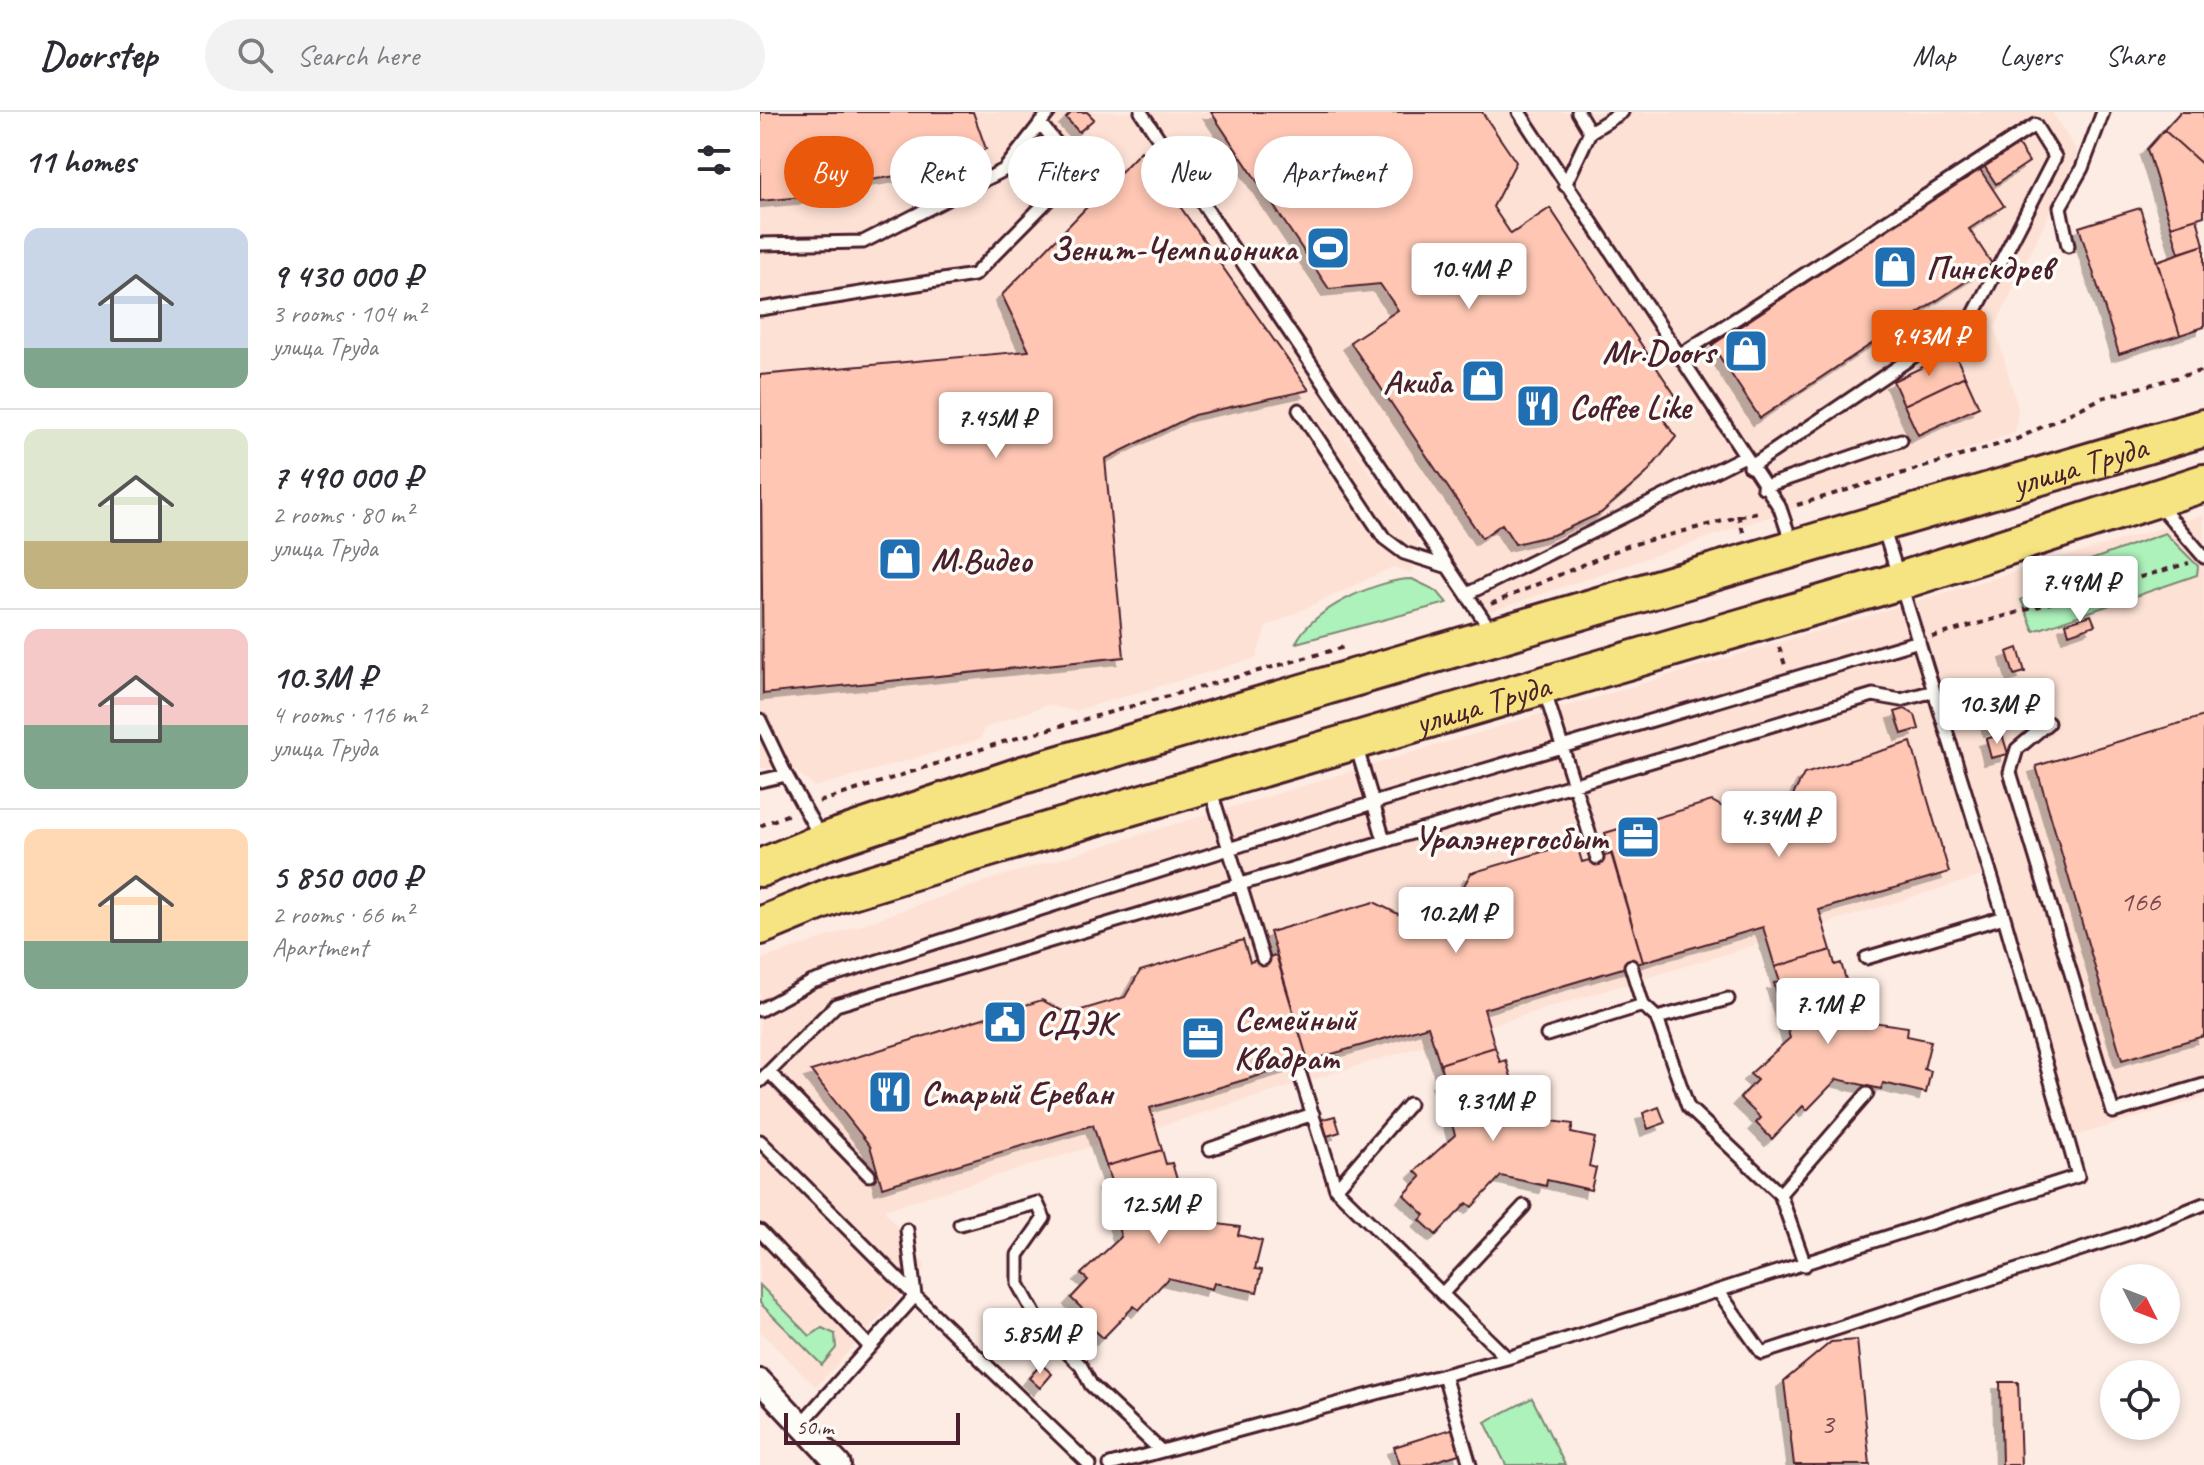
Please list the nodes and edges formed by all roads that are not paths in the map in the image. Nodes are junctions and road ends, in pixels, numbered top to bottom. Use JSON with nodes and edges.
{"nodes":[{"id":1,"x":1049,"y":112,"type":"edge"},
{"id":2,"x":1141,"y":112,"type":"edge"},
{"id":3,"x":1519,"y":112,"type":"edge"},
{"id":4,"x":1578,"y":112,"type":"edge"},
{"id":5,"x":1622,"y":112,"type":"edge"},
{"id":6,"x":2103,"y":112,"type":"edge"},
{"id":7,"x":1040,"y":123,"type":"junction"},
{"id":8,"x":1590,"y":132,"type":"junction"},
{"id":9,"x":1565,"y":185,"type":"junction"},
{"id":10,"x":760,"y":244,"type":"edge"},
{"id":11,"x":2068,"y":246,"type":"dead end"},
{"id":12,"x":760,"y":309,"type":"edge"},
{"id":13,"x":1677,"y":357,"type":"junction"},
{"id":14,"x":1299,"y":410,"type":"dead end"},
{"id":15,"x":2204,"y":428,"type":"edge"},
{"id":16,"x":1901,"y":440,"type":"dead end"},
{"id":17,"x":1747,"y":462,"type":"junction"},
{"id":18,"x":2204,"y":483,"type":"edge"},
{"id":19,"x":1763,"y":487,"type":"junction"},
{"id":20,"x":2153,"y":499,"type":"junction"},
{"id":21,"x":1882,"y":522,"type":"junction"},
{"id":22,"x":1794,"y":549,"type":"junction"},
{"id":23,"x":2204,"y":558,"type":"edge"},
{"id":24,"x":1449,"y":567,"type":"junction"},
{"id":25,"x":1900,"y":581,"type":"junction"},
{"id":26,"x":1467,"y":594,"type":"junction"},
{"id":27,"x":1811,"y":606,"type":"junction"},
{"id":28,"x":1495,"y":636,"type":"junction"},
{"id":29,"x":1919,"y":641,"type":"junction"},
{"id":30,"x":1542,"y":685,"type":"junction"},
{"id":31,"x":1934,"y":691,"type":"junction"},
{"id":32,"x":760,"y":720,"type":"edge"},
{"id":33,"x":2048,"y":723,"type":"dead end"},
{"id":34,"x":1355,"y":740,"type":"junction"},
{"id":35,"x":1562,"y":746,"type":"junction"},
{"id":36,"x":786,"y":775,"type":"junction"},
{"id":37,"x":760,"y":781,"type":"edge"},
{"id":38,"x":1208,"y":783,"type":"junction"},
{"id":39,"x":1574,"y":784,"type":"junction"},
{"id":40,"x":1373,"y":803,"type":"junction"},
{"id":41,"x":1384,"y":840,"type":"junction"},
{"id":42,"x":823,"y":842,"type":"junction"},
{"id":43,"x":1229,"y":849,"type":"junction"},
{"id":44,"x":1597,"y":858,"type":"dead end"},
{"id":45,"x":760,"y":868,"type":"edge"},
{"id":46,"x":1240,"y":883,"type":"junction"},
{"id":47,"x":2004,"y":917,"type":"junction"},
{"id":48,"x":760,"y":926,"type":"edge"},
{"id":49,"x":1866,"y":958,"type":"dead end"},
{"id":50,"x":1263,"y":959,"type":"dead end"},
{"id":51,"x":1631,"y":966,"type":"dead end"},
{"id":52,"x":1728,"y":999,"type":"dead end"},
{"id":53,"x":1643,"y":1005,"type":"junction"},
{"id":54,"x":760,"y":1010,"type":"edge"},
{"id":55,"x":1657,"y":1018,"type":"junction"},
{"id":56,"x":1547,"y":1035,"type":"dead end"},
{"id":57,"x":1297,"y":1065,"type":"dead end"},
{"id":58,"x":764,"y":1076,"type":"edge"},
{"id":59,"x":2204,"y":1085,"type":"edge"},
{"id":60,"x":1867,"y":1094,"type":"dead end"},
{"id":61,"x":1409,"y":1104,"type":"dead end"},
{"id":62,"x":1313,"y":1114,"type":"junction"},
{"id":63,"x":760,"y":1141,"type":"edge"},
{"id":64,"x":1210,"y":1149,"type":"dead end"},
{"id":65,"x":869,"y":1175,"type":"dead end"},
{"id":66,"x":1336,"y":1189,"type":"junction"},
{"id":67,"x":1780,"y":1194,"type":"junction"},
{"id":68,"x":2204,"y":1204,"type":"edge"},
{"id":69,"x":1524,"y":1206,"type":"dead end"},
{"id":70,"x":960,"y":1224,"type":"dead end"},
{"id":71,"x":907,"y":1230,"type":"dead end"},
{"id":72,"x":760,"y":1231,"type":"edge"},
{"id":73,"x":1805,"y":1265,"type":"junction"},
{"id":74,"x":1719,"y":1292,"type":"junction"},
{"id":75,"x":1442,"y":1294,"type":"junction"},
{"id":76,"x":915,"y":1296,"type":"junction"},
{"id":77,"x":870,"y":1347,"type":"junction"},
{"id":78,"x":1507,"y":1358,"type":"junction"},
{"id":79,"x":1444,"y":1375,"type":"junction"},
{"id":80,"x":760,"y":1381,"type":"edge"},
{"id":81,"x":801,"y":1424,"type":"junction"},
{"id":82,"x":1160,"y":1450,"type":"junction"},
{"id":83,"x":839,"y":1465,"type":"edge"},
{"id":84,"x":1090,"y":1465,"type":"edge"},
{"id":85,"x":1110,"y":1465,"type":"edge"},
{"id":86,"x":1470,"y":1465,"type":"edge"}],
"edges":[{"from":1,"to":7,"type":"lane"},
{"from":2,"to":24,"type":"lane"},
{"from":3,"to":9,"type":"lane"},
{"from":4,"to":8,"type":"lane"},
{"from":5,"to":8,"type":"lane"},
{"from":6,"to":11,"type":"lane"},
{"from":7,"to":10,"type":"lane"},
{"from":7,"to":12,"type":"lane"},
{"from":8,"to":9,"type":"lane"},
{"from":9,"to":13,"type":"lane"},
{"from":13,"to":17,"type":"lane"},
{"from":13,"to":17,"type":"lane"},
{"from":14,"to":24,"type":"lane"},
{"from":15,"to":21,"type":"main road","name":"улица Труда"},
{"from":16,"to":19,"type":"lane"},
{"from":17,"to":19,"type":"lane"},
{"from":17,"to":26,"type":"lane"},
{"from":18,"to":20,"type":"main road","name":"улица Труда"},
{"from":19,"to":22,"type":"lane"},
{"from":20,"to":23,"type":"lane"},
{"from":20,"to":25,"type":"main road","name":"улица Труда"},
{"from":21,"to":22,"type":"main road","name":"улица Труда"},
{"from":21,"to":25,"type":"lane"},
{"from":22,"to":27,"type":"main road"},
{"from":22,"to":28,"type":"main road","name":"улица Труда"},
{"from":24,"to":26,"type":"lane"},
{"from":25,"to":27,"type":"main road","name":"улица Труда"},
{"from":25,"to":29,"type":"lane"},
{"from":26,"to":28,"type":"lane"},
{"from":27,"to":30,"type":"main road","name":"улица Труда"},
{"from":28,"to":42,"type":"main road","name":"улица Труда"},
{"from":29,"to":31,"type":"lane"},
{"from":29,"to":35,"type":"lane"},
{"from":30,"to":34,"type":"main road","name":"улица Труда"},
{"from":30,"to":35,"type":"lane"},
{"from":31,"to":39,"type":"lane"},
{"from":31,"to":47,"type":"lane"},
{"from":32,"to":36,"type":"lane"},
{"from":33,"to":59,"type":"lane"},
{"from":34,"to":38,"type":"main road","name":"улица Труда"},
{"from":34,"to":40,"type":"lane"},
{"from":35,"to":39,"type":"lane"},
{"from":35,"to":40,"type":"lane"},
{"from":36,"to":37,"type":"lane"},
{"from":36,"to":42,"type":"lane"},
{"from":38,"to":43,"type":"lane"},
{"from":38,"to":48,"type":"main road","name":"улица Труда"},
{"from":39,"to":41,"type":"lane"},
{"from":39,"to":44,"type":"lane"},
{"from":40,"to":41,"type":"lane"},
{"from":40,"to":43,"type":"lane"},
{"from":41,"to":46,"type":"lane"},
{"from":42,"to":45,"type":"main road","name":"улица Труда"},
{"from":43,"to":46,"type":"lane"},
{"from":43,"to":54,"type":"lane"},
{"from":46,"to":50,"type":"lane"},
{"from":46,"to":58,"type":"lane"},
{"from":47,"to":49,"type":"lane"},
{"from":47,"to":73,"type":"lane"},
{"from":51,"to":53,"type":"lane"},
{"from":52,"to":55,"type":"lane"},
{"from":53,"to":55,"type":"lane"},
{"from":53,"to":56,"type":"lane"},
{"from":55,"to":67,"type":"lane"},
{"from":57,"to":62,"type":"lane"},
{"from":58,"to":65,"type":"lane"},
{"from":60,"to":67,"type":"lane"},
{"from":61,"to":66,"type":"lane"},
{"from":62,"to":64,"type":"lane"},
{"from":62,"to":66,"type":"lane"},
{"from":63,"to":76,"type":"lane"},
{"from":66,"to":75,"type":"lane"},
{"from":67,"to":73,"type":"lane"},
{"from":68,"to":74,"type":"lane"},
{"from":69,"to":75,"type":"lane"},
{"from":70,"to":82,"type":"lane"},
{"from":71,"to":76,"type":"lane"},
{"from":72,"to":77,"type":"lane"},
{"from":73,"to":74,"type":"lane"},
{"from":74,"to":78,"type":"lane"},
{"from":75,"to":78,"type":"lane"},
{"from":76,"to":77,"type":"lane"},
{"from":76,"to":84,"type":"lane"},
{"from":77,"to":81,"type":"lane"},
{"from":78,"to":79,"type":"lane"},
{"from":79,"to":82,"type":"lane"},
{"from":79,"to":86,"type":"lane"},
{"from":80,"to":81,"type":"street"},
{"from":81,"to":83,"type":"street"},
{"from":82,"to":85,"type":"lane"}]}
